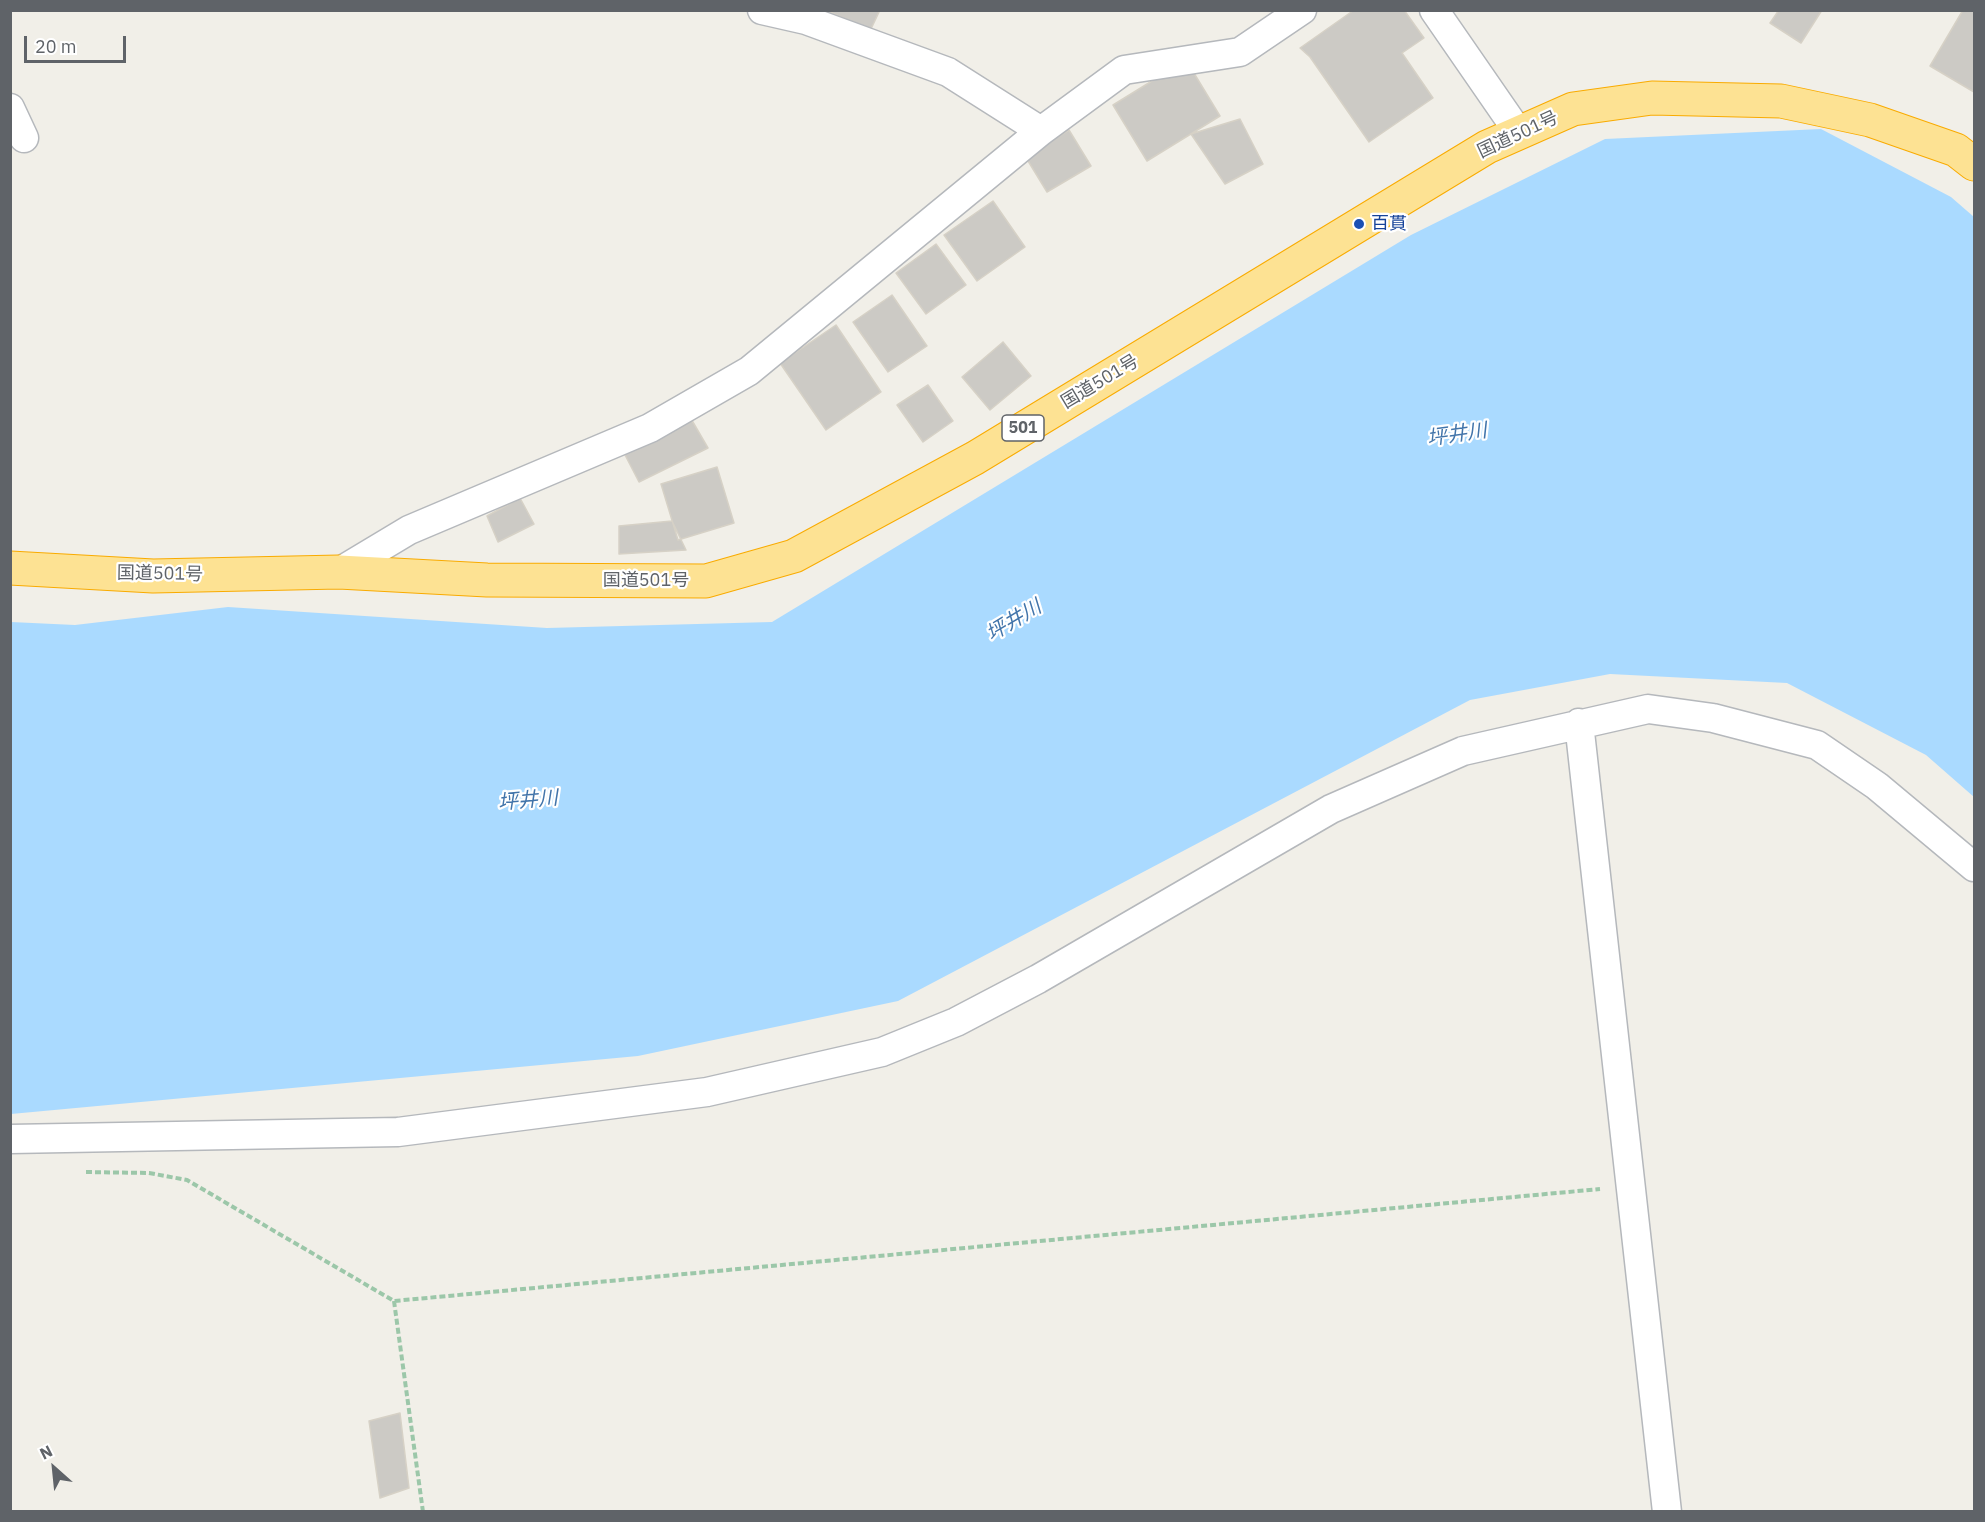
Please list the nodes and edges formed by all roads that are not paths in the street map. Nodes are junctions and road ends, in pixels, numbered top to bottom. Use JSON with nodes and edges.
{"nodes":[{"id":1,"x":762,"y":10,"type":"edge"},
{"id":2,"x":1302,"y":10,"type":"edge"},
{"id":3,"x":1434,"y":10,"type":"edge"},
{"id":4,"x":10,"y":108,"type":"edge"},
{"id":5,"x":1041,"y":130,"type":"junction"},
{"id":6,"x":1519,"y":133,"type":"junction"},
{"id":7,"x":24,"y":138,"type":"dead end"},
{"id":8,"x":1974,"y":164,"type":"edge"},
{"id":9,"x":10,"y":568,"type":"edge"},
{"id":10,"x":339,"y":572,"type":"junction"},
{"id":11,"x":1579,"y":723,"type":"junction"},
{"id":12,"x":1974,"y":867,"type":"edge"},
{"id":13,"x":10,"y":1139,"type":"edge"},
{"id":14,"x":1667,"y":1512,"type":"edge"}],
"edges":[{"from":1,"to":5,"type":"street"},
{"from":2,"to":5,"type":"street"},
{"from":3,"to":6,"type":"street"},
{"from":4,"to":7,"type":"street"},
{"from":5,"to":10,"type":"street"},
{"from":6,"to":8,"type":"highway","name":"国道501号","number":"501"},
{"from":6,"to":10,"type":"highway","name":"国道501号","number":"501"},
{"from":9,"to":10,"type":"highway","name":"国道501号","number":"501"},
{"from":11,"to":12,"type":"street"},
{"from":11,"to":13,"type":"street"},
{"from":11,"to":14,"type":"street"}]}
